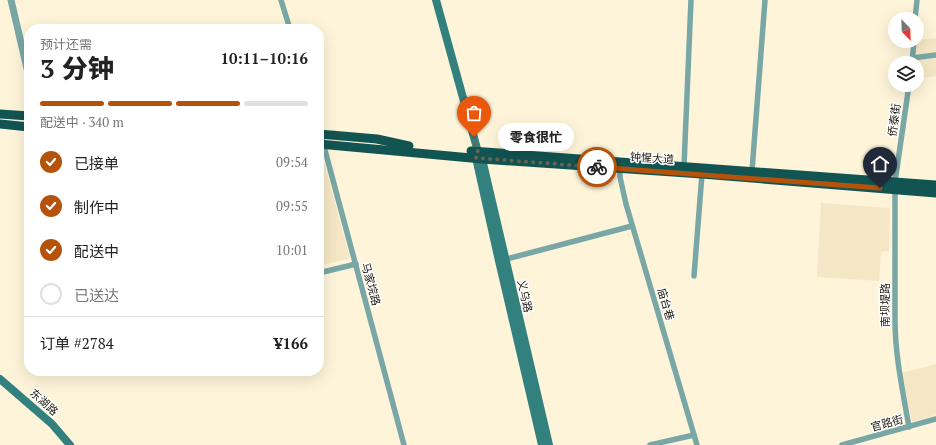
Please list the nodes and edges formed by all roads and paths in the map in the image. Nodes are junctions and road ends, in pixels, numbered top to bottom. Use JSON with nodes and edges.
{"nodes":[{"id":1,"x":11,"y":0,"type":"edge"},
{"id":2,"x":281,"y":0,"type":"edge"},
{"id":3,"x":436,"y":0,"type":"edge"},
{"id":4,"x":691,"y":0,"type":"edge"},
{"id":5,"x":765,"y":0,"type":"edge"},
{"id":6,"x":917,"y":0,"type":"edge"},
{"id":7,"x":916,"y":12,"type":"edge"},
{"id":8,"x":288,"y":24,"type":"edge"},
{"id":9,"x":936,"y":55,"type":"edge"},
{"id":10,"x":24,"y":56,"type":"edge"},
{"id":11,"x":924,"y":58,"type":"edge"},
{"id":12,"x":908,"y":92,"type":"edge"},
{"id":13,"x":0,"y":109,"type":"edge"},
{"id":14,"x":24,"y":111,"type":"edge"},
{"id":15,"x":0,"y":114,"type":"edge"},
{"id":16,"x":24,"y":116,"type":"edge"},
{"id":17,"x":0,"y":120,"type":"edge"},
{"id":18,"x":24,"y":122,"type":"edge"},
{"id":19,"x":0,"y":124,"type":"edge"},
{"id":20,"x":24,"y":126,"type":"edge"},
{"id":21,"x":324,"y":140,"type":"edge"},
{"id":22,"x":324,"y":151,"type":"edge"},
{"id":23,"x":479,"y":156,"type":"junction"},
{"id":24,"x":529,"y":158,"type":"junction"},
{"id":25,"x":684,"y":164,"type":"junction"},
{"id":26,"x":752,"y":169,"type":"junction"},
{"id":27,"x":620,"y":170,"type":"junction"},
{"id":28,"x":702,"y":176,"type":"junction"},
{"id":29,"x":936,"y":181,"type":"edge"},
{"id":30,"x":936,"y":185,"type":"edge"},
{"id":31,"x":895,"y":186,"type":"junction"},
{"id":32,"x":936,"y":192,"type":"edge"},
{"id":33,"x":936,"y":196,"type":"edge"},
{"id":34,"x":632,"y":226,"type":"junction"},
{"id":35,"x":502,"y":260,"type":"junction"},
{"id":36,"x":356,"y":264,"type":"junction"},
{"id":37,"x":324,"y":272,"type":"edge"},
{"id":38,"x":694,"y":276,"type":"dead end"},
{"id":39,"x":0,"y":378,"type":"edge"},
{"id":40,"x":0,"y":383,"type":"edge"},
{"id":41,"x":936,"y":419,"type":"edge"},
{"id":42,"x":910,"y":427,"type":"junction"},
{"id":43,"x":694,"y":434,"type":"junction"},
{"id":44,"x":66,"y":445,"type":"edge"},
{"id":45,"x":70,"y":445,"type":"edge"},
{"id":46,"x":404,"y":445,"type":"edge"},
{"id":47,"x":542,"y":445,"type":"edge"},
{"id":48,"x":549,"y":445,"type":"edge"},
{"id":49,"x":650,"y":445,"type":"edge"},
{"id":50,"x":697,"y":445,"type":"edge"},
{"id":51,"x":842,"y":445,"type":"edge"}],
"edges":[{"from":1,"to":10,"type":"street"},
{"from":2,"to":8,"type":"street"},
{"from":3,"to":23,"type":"main road","name":"义乌路"},
{"from":4,"to":25,"type":"street"},
{"from":5,"to":26,"type":"street"},
{"from":6,"to":7,"type":"street"},
{"from":9,"to":11,"type":"street"},
{"from":12,"to":31,"type":"street","name":"侨泰街"},
{"from":13,"to":14,"type":"highway"},
{"from":15,"to":16,"type":"highway"},
{"from":17,"to":18,"type":"highway"},
{"from":19,"to":20,"type":"highway"},
{"from":21,"to":23,"type":"highway","name":"钟惺大道"},
{"from":22,"to":36,"type":"street","name":"马家垸路"},
{"from":23,"to":24,"type":"highway","name":"钟惺大道"},
{"from":23,"to":35,"type":"main road","name":"义乌路"},
{"from":24,"to":25,"type":"highway","name":"钟惺大道"},
{"from":24,"to":27,"type":"highway","name":"钟惺大道"},
{"from":25,"to":26,"type":"highway","name":"钟惺大道"},
{"from":26,"to":31,"type":"highway","name":"钟惺大道"},
{"from":27,"to":28,"type":"highway","name":"钟惺大道"},
{"from":27,"to":34,"type":"street","name":"庙台巷"},
{"from":28,"to":31,"type":"highway","name":"钟惺大道"},
{"from":28,"to":38,"type":"street"},
{"from":29,"to":31,"type":"highway"},
{"from":30,"to":31,"type":"highway","name":"钟惺大道"},
{"from":31,"to":32,"type":"highway","name":"钟惺大道"},
{"from":31,"to":33,"type":"highway"},
{"from":31,"to":42,"type":"street","name":"南坝堤路"},
{"from":34,"to":35,"type":"street"},
{"from":34,"to":43,"type":"street","name":"庙台巷"},
{"from":35,"to":47,"type":"main road","name":"义乌路"},
{"from":35,"to":48,"type":"main road","name":"义乌路"},
{"from":36,"to":37,"type":"street"},
{"from":36,"to":46,"type":"street","name":"马家垸路"},
{"from":39,"to":45,"type":"main road","name":"东湖路"},
{"from":40,"to":44,"type":"main road","name":"东湖路"},
{"from":41,"to":42,"type":"street","name":"官路街"},
{"from":42,"to":51,"type":"street","name":"官路街"},
{"from":43,"to":49,"type":"street"},
{"from":43,"to":50,"type":"street","name":"庙台巷"}]}
